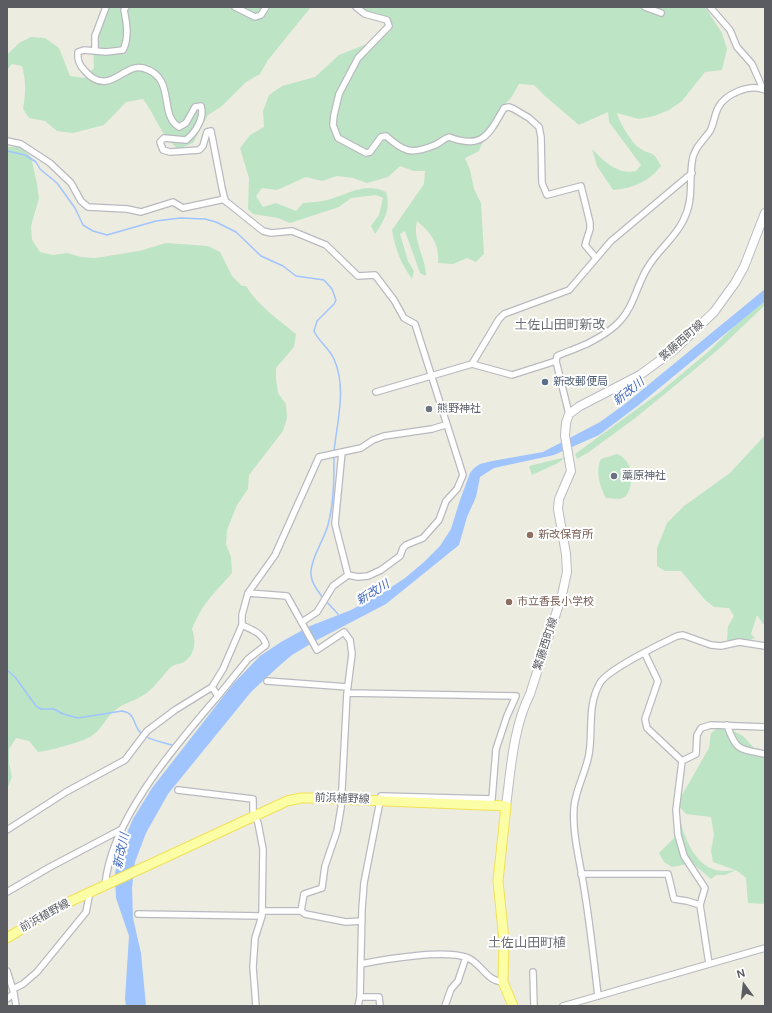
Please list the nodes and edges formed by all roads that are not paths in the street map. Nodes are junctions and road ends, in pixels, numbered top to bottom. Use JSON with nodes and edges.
{"nodes":[{"id":1,"x":106,"y":7,"type":"edge"},
{"id":2,"x":126,"y":7,"type":"edge"},
{"id":3,"x":235,"y":7,"type":"edge"},
{"id":4,"x":266,"y":7,"type":"edge"},
{"id":5,"x":356,"y":7,"type":"edge"},
{"id":6,"x":645,"y":7,"type":"edge"},
{"id":7,"x":710,"y":7,"type":"edge"},
{"id":8,"x":660,"y":13,"type":"dead end"},
{"id":9,"x":95,"y":51,"type":"junction"},
{"id":10,"x":764,"y":90,"type":"edge"},
{"id":11,"x":7,"y":141,"type":"edge"},
{"id":12,"x":692,"y":172,"type":"junction"},
{"id":13,"x":225,"y":200,"type":"junction"},
{"id":14,"x":765,"y":213,"type":"edge"},
{"id":15,"x":596,"y":258,"type":"junction"},
{"id":16,"x":556,"y":361,"type":"junction"},
{"id":17,"x":472,"y":364,"type":"junction"},
{"id":18,"x":433,"y":377,"type":"junction"},
{"id":19,"x":376,"y":392,"type":"dead end"},
{"id":20,"x":569,"y":414,"type":"junction"},
{"id":21,"x":446,"y":425,"type":"junction"},
{"id":22,"x":342,"y":452,"type":"junction"},
{"id":23,"x":348,"y":575,"type":"junction"},
{"id":24,"x":248,"y":593,"type":"junction"},
{"id":25,"x":302,"y":622,"type":"junction"},
{"id":26,"x":242,"y":625,"type":"junction"},
{"id":27,"x":765,"y":646,"type":"edge"},
{"id":28,"x":645,"y":654,"type":"junction"},
{"id":29,"x":267,"y":681,"type":"dead end"},
{"id":30,"x":212,"y":687,"type":"junction"},
{"id":31,"x":347,"y":690,"type":"junction"},
{"id":32,"x":218,"y":696,"type":"junction"},
{"id":33,"x":727,"y":725,"type":"junction"},
{"id":34,"x":765,"y":727,"type":"edge"},
{"id":35,"x":765,"y":754,"type":"edge"},
{"id":36,"x":682,"y":761,"type":"junction"},
{"id":37,"x":178,"y":790,"type":"dead end"},
{"id":38,"x":341,"y":798,"type":"junction"},
{"id":39,"x":380,"y":800,"type":"junction"},
{"id":40,"x":506,"y":806,"type":"junction"},
{"id":41,"x":254,"y":815,"type":"junction"},
{"id":42,"x":122,"y":829,"type":"junction"},
{"id":43,"x":7,"y":830,"type":"edge"},
{"id":44,"x":581,"y":874,"type":"junction"},
{"id":45,"x":107,"y":885,"type":"junction"},
{"id":46,"x":7,"y":892,"type":"edge"},
{"id":47,"x":90,"y":892,"type":"junction"},
{"id":48,"x":700,"y":905,"type":"junction"},
{"id":49,"x":301,"y":911,"type":"junction"},
{"id":50,"x":138,"y":914,"type":"dead end"},
{"id":51,"x":262,"y":914,"type":"junction"},
{"id":52,"x":362,"y":921,"type":"junction"},
{"id":53,"x":7,"y":938,"type":"edge"},
{"id":54,"x":765,"y":948,"type":"edge"},
{"id":55,"x":466,"y":957,"type":"junction"},
{"id":56,"x":361,"y":964,"type":"junction"},
{"id":57,"x":709,"y":964,"type":"junction"},
{"id":58,"x":7,"y":971,"type":"edge"},
{"id":59,"x":533,"y":972,"type":"dead end"},
{"id":60,"x":503,"y":982,"type":"junction"},
{"id":61,"x":14,"y":991,"type":"junction"},
{"id":62,"x":598,"y":996,"type":"junction"},
{"id":63,"x":360,"y":997,"type":"junction"},
{"id":64,"x":7,"y":999,"type":"edge"},
{"id":65,"x":16,"y":1006,"type":"edge"},
{"id":66,"x":256,"y":1006,"type":"edge"},
{"id":67,"x":358,"y":1006,"type":"edge"},
{"id":68,"x":380,"y":1006,"type":"edge"},
{"id":69,"x":445,"y":1006,"type":"edge"},
{"id":70,"x":513,"y":1006,"type":"edge"},
{"id":71,"x":534,"y":1006,"type":"edge"},
{"id":72,"x":563,"y":1006,"type":"edge"}],
"edges":[{"from":1,"to":9,"type":"street"},
{"from":2,"to":9,"type":"street"},
{"from":3,"to":4,"type":"street"},
{"from":5,"to":15,"type":"street"},
{"from":6,"to":8,"type":"street"},
{"from":7,"to":10,"type":"street"},
{"from":9,"to":13,"type":"street"},
{"from":10,"to":12,"type":"street"},
{"from":11,"to":13,"type":"street"},
{"from":12,"to":15,"type":"street"},
{"from":12,"to":16,"type":"street"},
{"from":13,"to":18,"type":"street"},
{"from":14,"to":20,"type":"main road","name":"繁藤西町線"},
{"from":15,"to":17,"type":"street"},
{"from":16,"to":17,"type":"street"},
{"from":16,"to":20,"type":"street"},
{"from":17,"to":18,"type":"street"},
{"from":18,"to":19,"type":"street"},
{"from":18,"to":21,"type":"street"},
{"from":20,"to":40,"type":"main road","name":"繁藤西町線"},
{"from":21,"to":22,"type":"street"},
{"from":21,"to":23,"type":"street"},
{"from":22,"to":23,"type":"street"},
{"from":22,"to":24,"type":"street"},
{"from":23,"to":25,"type":"street"},
{"from":24,"to":25,"type":"street"},
{"from":24,"to":26,"type":"street"},
{"from":25,"to":31,"type":"street"},
{"from":26,"to":30,"type":"street"},
{"from":26,"to":32,"type":"street"},
{"from":27,"to":28,"type":"street"},
{"from":28,"to":36,"type":"street"},
{"from":28,"to":44,"type":"street"},
{"from":29,"to":31,"type":"street"},
{"from":30,"to":32,"type":"street"},
{"from":30,"to":43,"type":"street"},
{"from":31,"to":38,"type":"street"},
{"from":31,"to":39,"type":"street"},
{"from":32,"to":42,"type":"street"},
{"from":33,"to":34,"type":"street"},
{"from":33,"to":35,"type":"street"},
{"from":33,"to":36,"type":"street"},
{"from":36,"to":48,"type":"street"},
{"from":37,"to":41,"type":"street"},
{"from":38,"to":39,"type":"main road","name":"前浜植野線"},
{"from":38,"to":41,"type":"main road","name":"前浜植野線"},
{"from":38,"to":49,"type":"street"},
{"from":39,"to":40,"type":"main road","name":"前浜植野線"},
{"from":39,"to":52,"type":"street"},
{"from":40,"to":60,"type":"main road"},
{"from":41,"to":45,"type":"main road","name":"前浜植野線"},
{"from":41,"to":51,"type":"street"},
{"from":42,"to":45,"type":"street"},
{"from":42,"to":46,"type":"street"},
{"from":44,"to":48,"type":"street"},
{"from":44,"to":62,"type":"street"},
{"from":45,"to":47,"type":"main road","name":"前浜植野線"},
{"from":47,"to":53,"type":"main road","name":"前浜植野線"},
{"from":47,"to":61,"type":"street"},
{"from":48,"to":57,"type":"street"},
{"from":49,"to":51,"type":"street"},
{"from":49,"to":52,"type":"street"},
{"from":50,"to":51,"type":"street"},
{"from":51,"to":66,"type":"street"},
{"from":52,"to":56,"type":"street"},
{"from":54,"to":57,"type":"street"},
{"from":55,"to":56,"type":"street"},
{"from":55,"to":60,"type":"street"},
{"from":55,"to":69,"type":"street"},
{"from":56,"to":63,"type":"street"},
{"from":57,"to":62,"type":"street"},
{"from":58,"to":61,"type":"street"},
{"from":59,"to":71,"type":"street"},
{"from":60,"to":70,"type":"main road"},
{"from":61,"to":64,"type":"street"},
{"from":61,"to":65,"type":"street"},
{"from":62,"to":72,"type":"street"},
{"from":63,"to":67,"type":"street"},
{"from":63,"to":68,"type":"street"}]}
